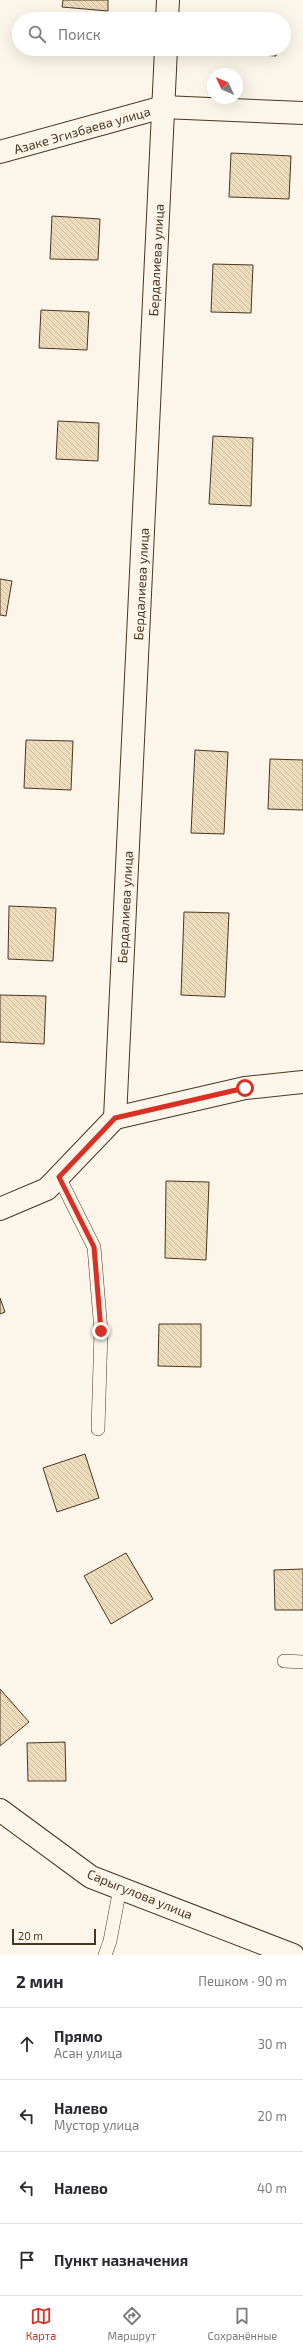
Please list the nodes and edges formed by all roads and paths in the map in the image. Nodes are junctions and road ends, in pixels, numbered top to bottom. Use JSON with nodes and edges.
{"nodes":[{"id":1,"x":168,"y":0,"type":"edge"},
{"id":2,"x":167,"y":12,"type":"edge"},
{"id":3,"x":166,"y":56,"type":"edge"},
{"id":4,"x":163,"y":107,"type":"junction"},
{"id":5,"x":303,"y":113,"type":"edge"},
{"id":6,"x":0,"y":152,"type":"edge"},
{"id":7,"x":303,"y":1082,"type":"edge"},
{"id":8,"x":115,"y":1118,"type":"junction"},
{"id":9,"x":59,"y":1177,"type":"junction"},
{"id":10,"x":0,"y":1209,"type":"edge"},
{"id":11,"x":98,"y":1429,"type":"dead end"},
{"id":12,"x":284,"y":1661,"type":"dead end"},
{"id":13,"x":303,"y":1662,"type":"edge"},
{"id":14,"x":0,"y":1810,"type":"edge"},
{"id":15,"x":120,"y":1888,"type":"junction"},
{"id":16,"x":105,"y":1955,"type":"edge"},
{"id":17,"x":293,"y":1955,"type":"edge"}],
"edges":[{"from":1,"to":2,"type":"street"},
{"from":3,"to":4,"type":"street","name":"Бердалиева улица"},
{"from":4,"to":5,"type":"street","name":"Азаке Эгизбаева улица"},
{"from":4,"to":6,"type":"street","name":"Азаке Эгизбаева улица"},
{"from":4,"to":8,"type":"street","name":"Бердалиева улица"},
{"from":7,"to":8,"type":"street"},
{"from":8,"to":9,"type":"street"},
{"from":9,"to":10,"type":"street"},
{"from":9,"to":11,"type":"lane"},
{"from":12,"to":13,"type":"lane"},
{"from":14,"to":15,"type":"street","name":"Сарыгулова улица"},
{"from":15,"to":16,"type":"lane"},
{"from":15,"to":17,"type":"street","name":"Сарыгулова улица"}]}
